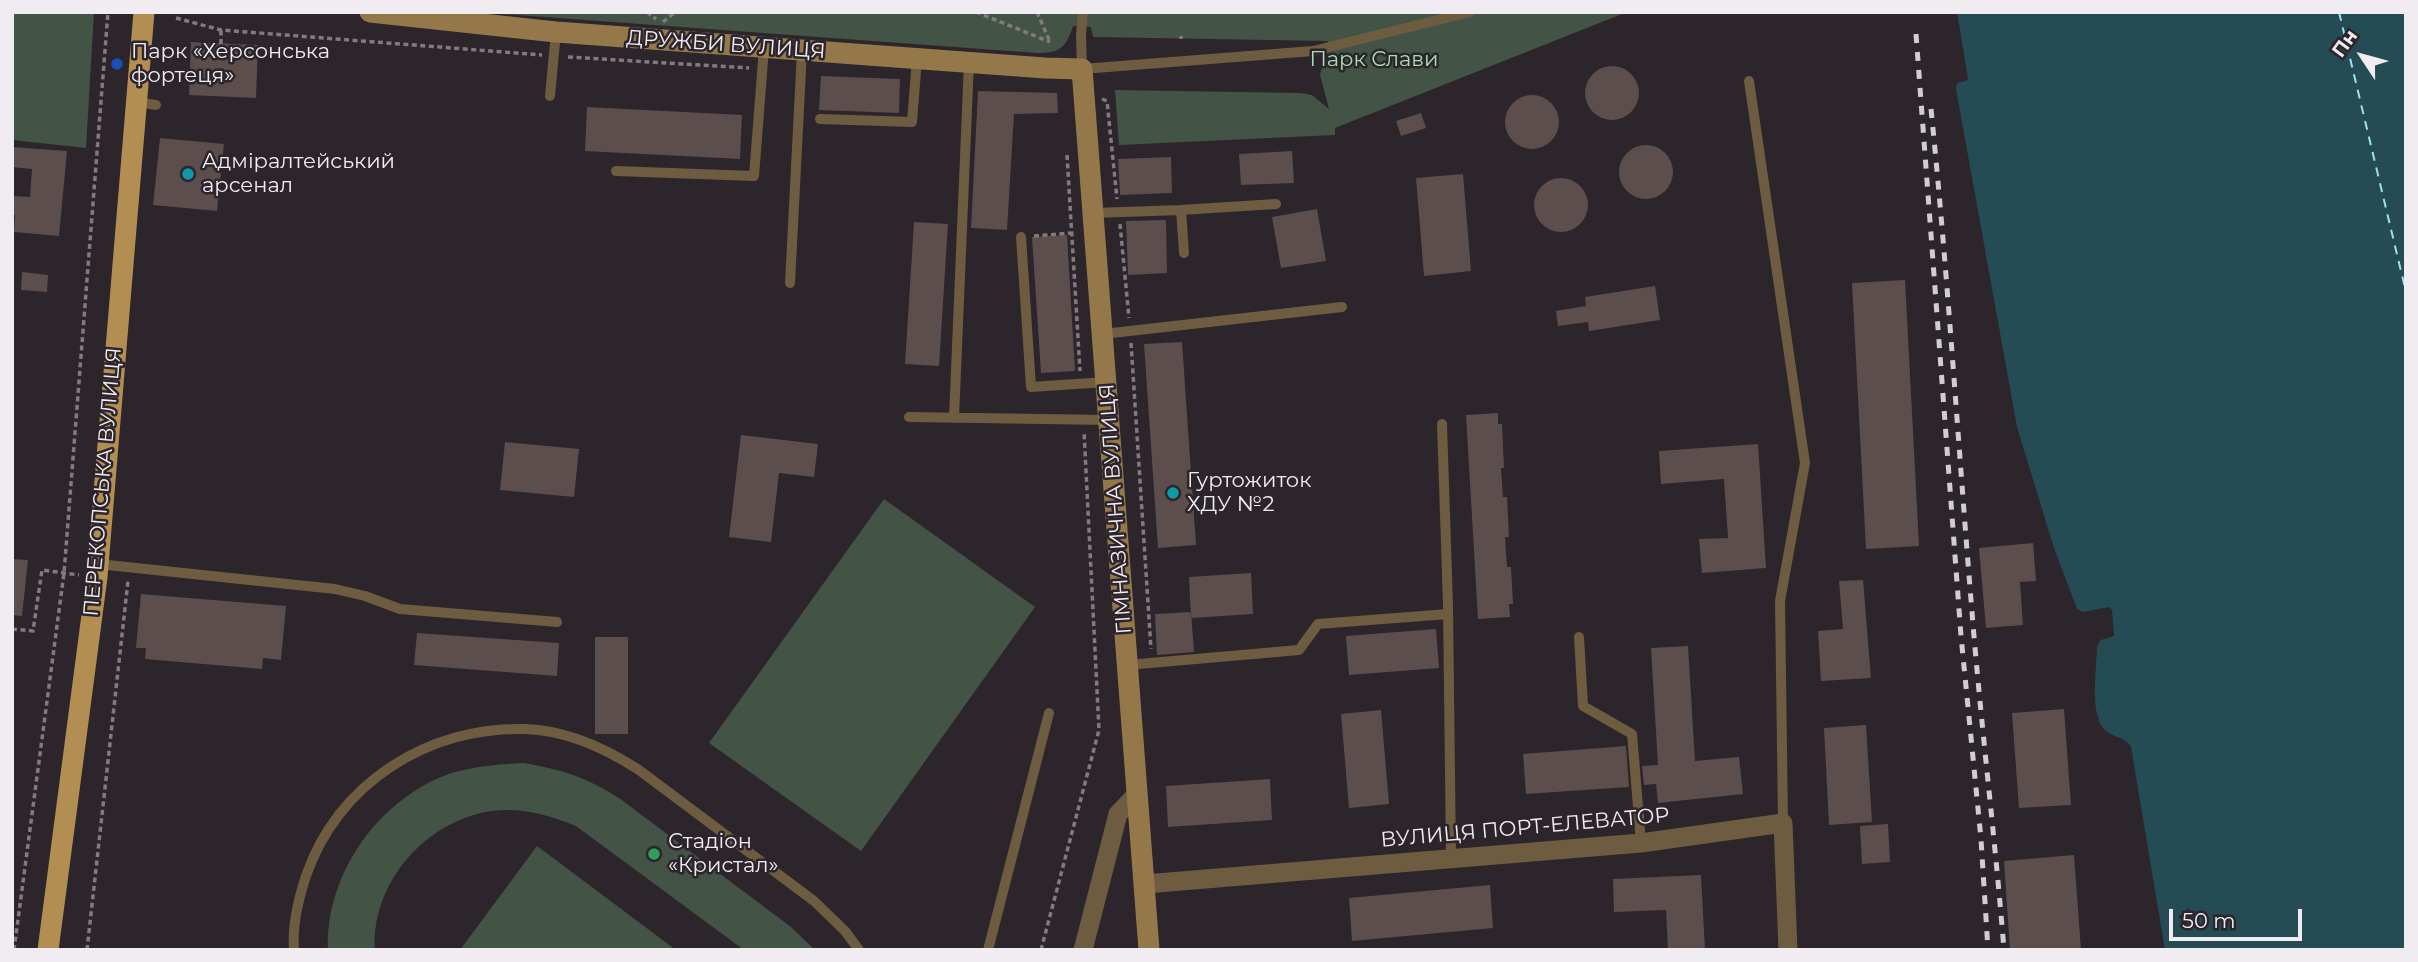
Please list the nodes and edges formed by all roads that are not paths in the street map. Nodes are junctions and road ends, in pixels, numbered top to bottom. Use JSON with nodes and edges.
{"nodes":[{"id":1,"x":144,"y":12,"type":"edge"},
{"id":2,"x":370,"y":12,"type":"edge"},
{"id":3,"x":1083,"y":12,"type":"edge"},
{"id":4,"x":1470,"y":12,"type":"edge"},
{"id":5,"x":556,"y":32,"type":"junction"},
{"id":6,"x":802,"y":51,"type":"junction"},
{"id":7,"x":917,"y":58,"type":"junction"},
{"id":8,"x":763,"y":59,"type":"junction"},
{"id":9,"x":969,"y":62,"type":"junction"},
{"id":10,"x":1083,"y":69,"type":"junction"},
{"id":11,"x":1749,"y":81,"type":"dead end"},
{"id":12,"x":550,"y":96,"type":"dead end"},
{"id":13,"x":820,"y":119,"type":"dead end"},
{"id":14,"x":616,"y":171,"type":"dead end"},
{"id":15,"x":1276,"y":204,"type":"dead end"},
{"id":16,"x":1181,"y":210,"type":"junction"},
{"id":17,"x":1094,"y":213,"type":"junction"},
{"id":18,"x":1021,"y":237,"type":"road end"},
{"id":19,"x":1184,"y":253,"type":"dead end"},
{"id":20,"x":790,"y":283,"type":"dead end"},
{"id":21,"x":1342,"y":307,"type":"dead end"},
{"id":22,"x":1103,"y":334,"type":"junction"},
{"id":23,"x":1107,"y":382,"type":"junction"},
{"id":24,"x":909,"y":417,"type":"dead end"},
{"id":25,"x":954,"y":418,"type":"junction"},
{"id":26,"x":1110,"y":420,"type":"junction"},
{"id":27,"x":1442,"y":425,"type":"dead end"},
{"id":28,"x":89,"y":570,"type":"junction"},
{"id":29,"x":1448,"y":614,"type":"junction"},
{"id":30,"x":557,"y":622,"type":"dead end"},
{"id":31,"x":1579,"y":637,"type":"dead end"},
{"id":32,"x":1136,"y":664,"type":"junction"},
{"id":33,"x":1049,"y":713,"type":"dead end"},
{"id":34,"x":1136,"y":795,"type":"junction"},
{"id":35,"x":1783,"y":823,"type":"junction"},
{"id":36,"x":1641,"y":843,"type":"junction"},
{"id":37,"x":1451,"y":858,"type":"junction"},
{"id":38,"x":1145,"y":884,"type":"junction"},
{"id":39,"x":48,"y":950,"type":"edge"},
{"id":40,"x":294,"y":950,"type":"edge"},
{"id":41,"x":859,"y":950,"type":"edge"},
{"id":42,"x":988,"y":950,"type":"edge"},
{"id":43,"x":1083,"y":950,"type":"edge"},
{"id":44,"x":1149,"y":950,"type":"edge"},
{"id":45,"x":1788,"y":950,"type":"edge"}],
"edges":[{"from":1,"to":28,"type":"main road","name":"ПЕРЕКОПСЬКА ВУЛИЦЯ"},
{"from":2,"to":5,"type":"street","name":"ДРУЖБИ ВУЛИЦЯ"},
{"from":3,"to":10,"type":"lane"},
{"from":4,"to":10,"type":"lane"},
{"from":5,"to":8,"type":"street","name":"ДРУЖБИ ВУЛИЦЯ"},
{"from":5,"to":12,"type":"lane"},
{"from":6,"to":7,"type":"street","name":"ДРУЖБИ ВУЛИЦЯ"},
{"from":6,"to":8,"type":"street","name":"ДРУЖБИ ВУЛИЦЯ"},
{"from":6,"to":20,"type":"lane"},
{"from":7,"to":9,"type":"street","name":"ДРУЖБИ ВУЛИЦЯ"},
{"from":7,"to":13,"type":"lane"},
{"from":8,"to":14,"type":"lane"},
{"from":9,"to":10,"type":"street","name":"ДРУЖБИ ВУЛИЦЯ"},
{"from":9,"to":25,"type":"lane"},
{"from":10,"to":17,"type":"street","name":"ГІМНАЗИЧНА ВУЛИЦЯ"},
{"from":11,"to":35,"type":"lane"},
{"from":15,"to":16,"type":"lane"},
{"from":16,"to":17,"type":"lane"},
{"from":16,"to":19,"type":"lane"},
{"from":17,"to":22,"type":"street","name":"ГІМНАЗИЧНА ВУЛИЦЯ"},
{"from":18,"to":23,"type":"lane"},
{"from":21,"to":22,"type":"lane"},
{"from":22,"to":23,"type":"street","name":"ГІМНАЗИЧНА ВУЛИЦЯ"},
{"from":23,"to":26,"type":"street","name":"ГІМНАЗИЧНА ВУЛИЦЯ"},
{"from":24,"to":25,"type":"lane"},
{"from":25,"to":26,"type":"lane"},
{"from":26,"to":32,"type":"street","name":"ГІМНАЗИЧНА ВУЛИЦЯ"},
{"from":27,"to":29,"type":"lane"},
{"from":28,"to":30,"type":"lane"},
{"from":28,"to":39,"type":"main road","name":"ПЕРЕКОПСЬКА ВУЛИЦЯ"},
{"from":29,"to":32,"type":"lane"},
{"from":29,"to":37,"type":"lane"},
{"from":31,"to":36,"type":"lane"},
{"from":32,"to":34,"type":"street","name":"ГІМНАЗИЧНА ВУЛИЦЯ"},
{"from":33,"to":42,"type":"lane"},
{"from":34,"to":38,"type":"street","name":"ГІМНАЗИЧНА ВУЛИЦЯ"},
{"from":34,"to":43,"type":"street"},
{"from":35,"to":36,"type":"street","name":"ВУЛИЦЯ ПОРТ-ЕЛЕВАТОР"},
{"from":35,"to":45,"type":"street"},
{"from":36,"to":37,"type":"street","name":"ВУЛИЦЯ ПОРТ-ЕЛЕВАТОР"},
{"from":37,"to":38,"type":"street","name":"ВУЛИЦЯ ПОРТ-ЕЛЕВАТОР"},
{"from":38,"to":44,"type":"street","name":"ГІМНАЗИЧНА ВУЛИЦЯ"},
{"from":40,"to":41,"type":"lane"}]}
